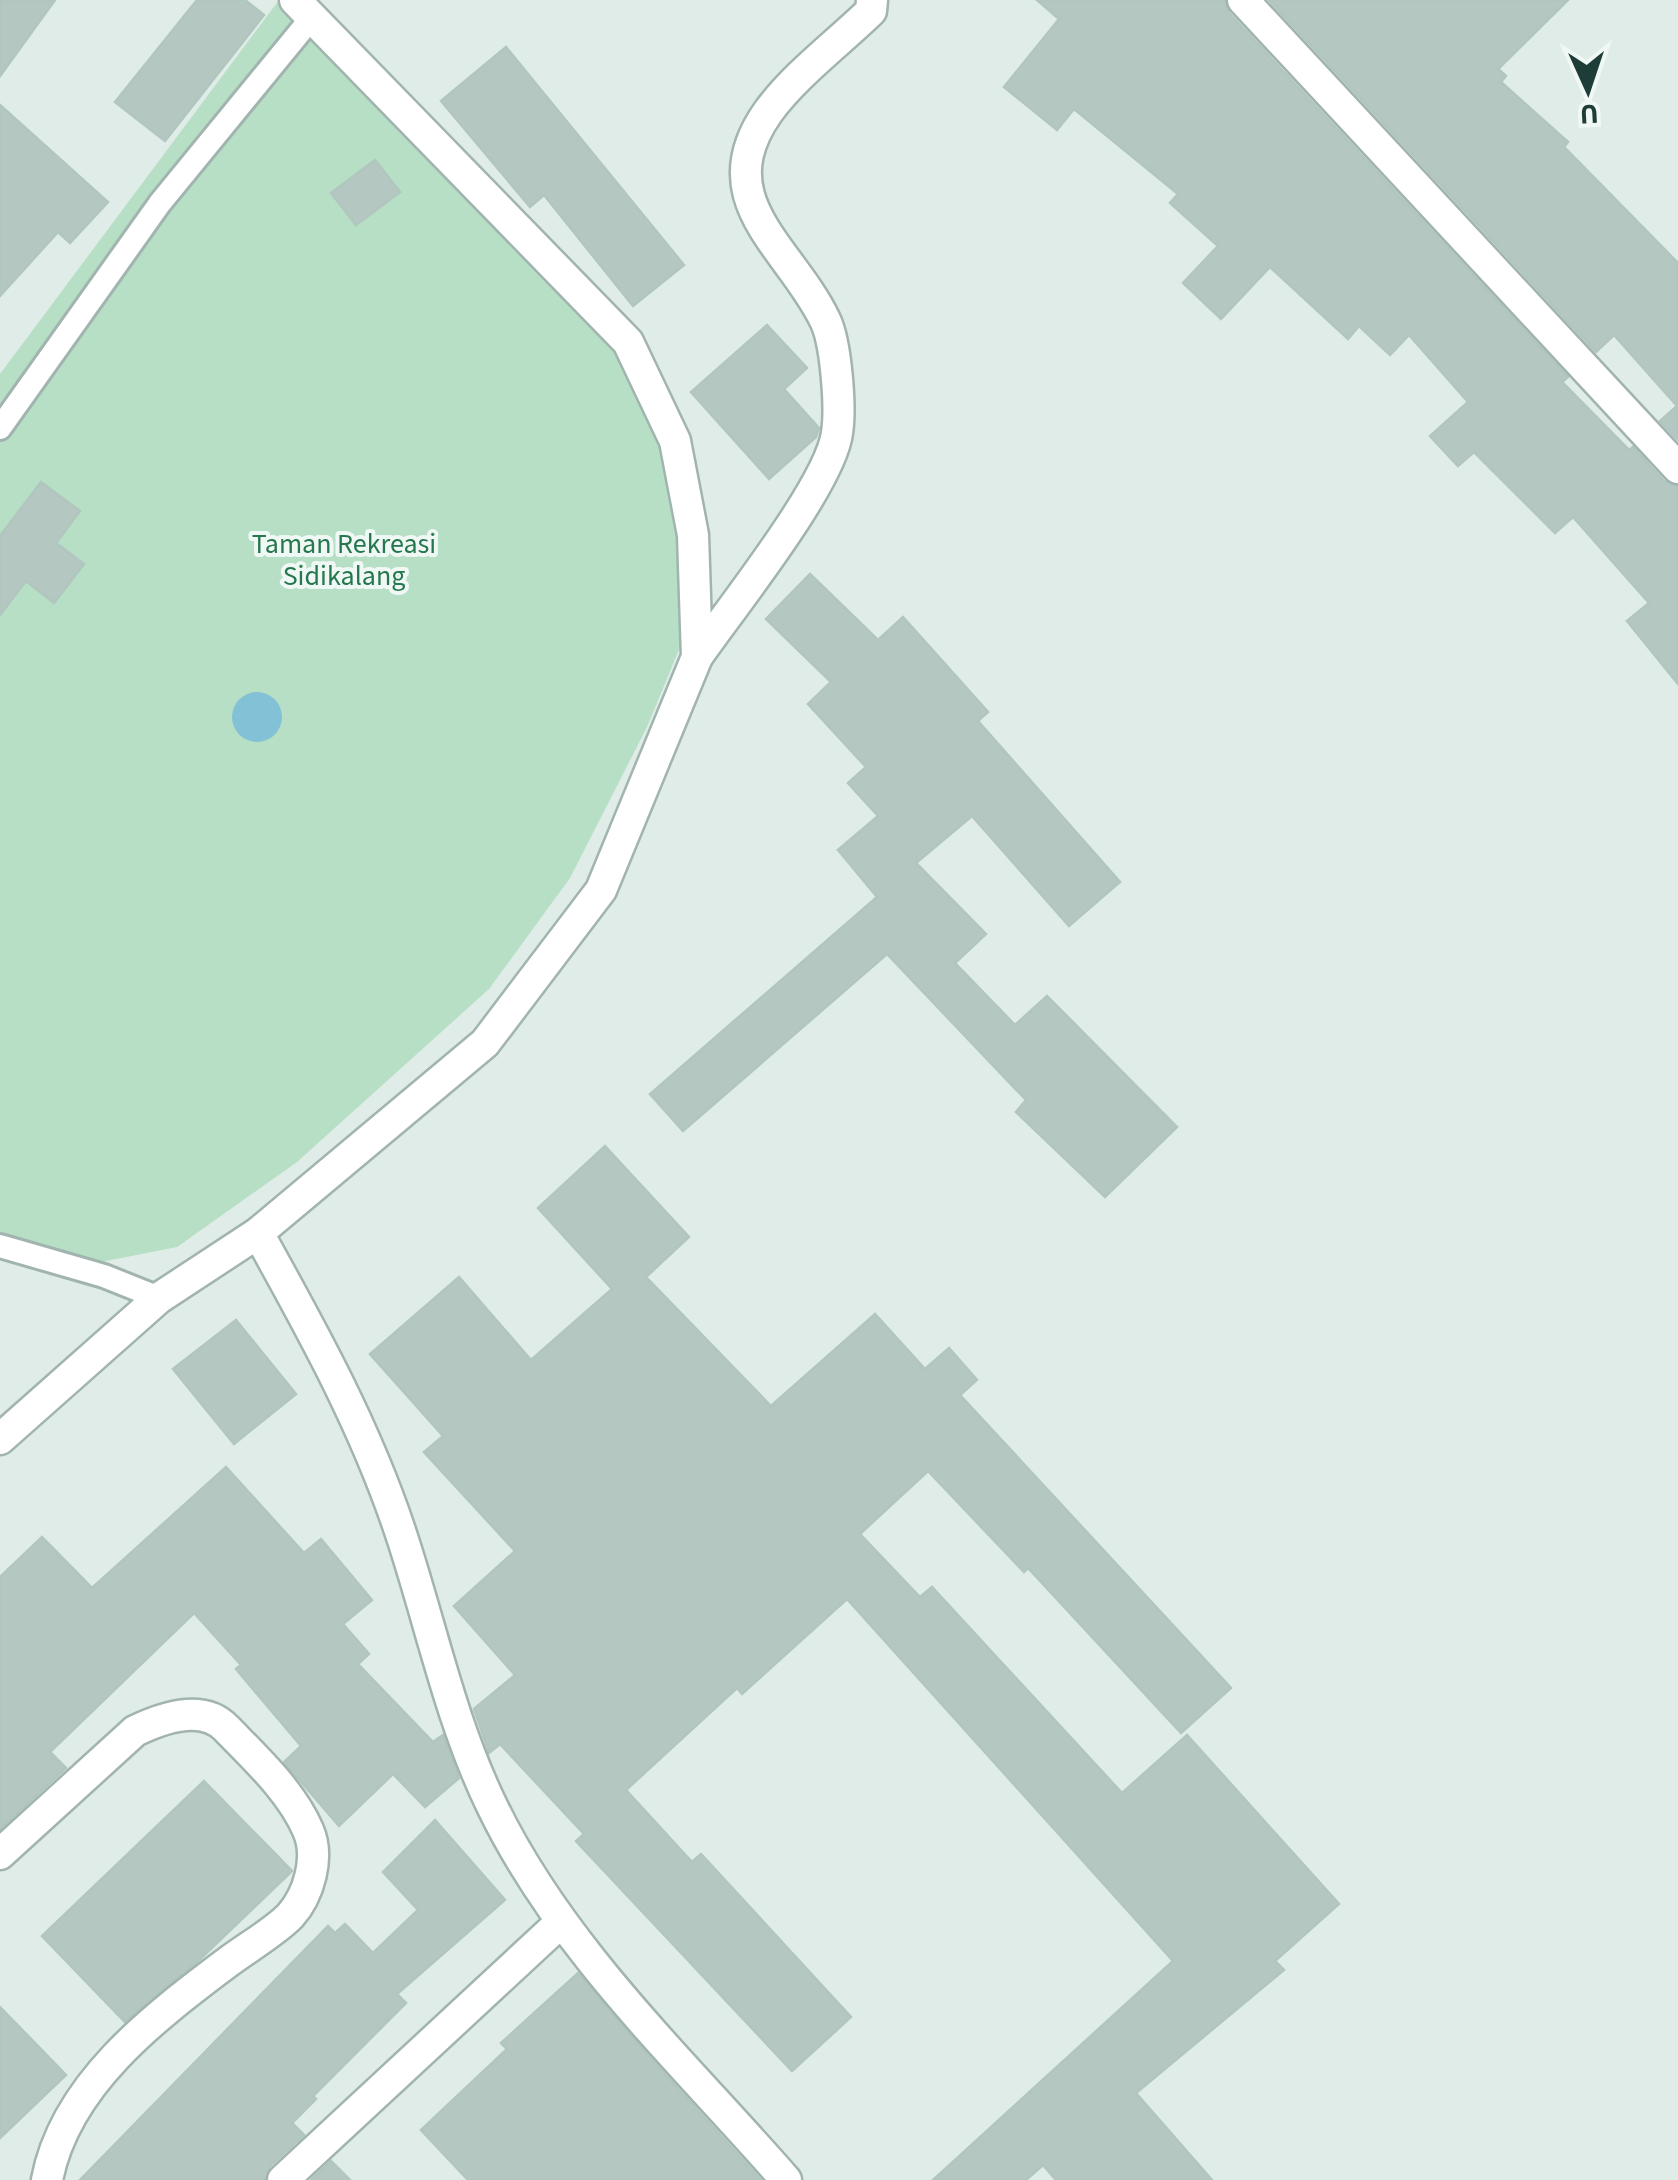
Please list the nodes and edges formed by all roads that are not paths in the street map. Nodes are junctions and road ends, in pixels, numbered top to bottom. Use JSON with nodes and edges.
{"nodes":[{"id":1,"x":872,"y":0,"type":"edge"},
{"id":2,"x":1244,"y":0,"type":"edge"},
{"id":3,"x":304,"y":8,"type":"edge"},
{"id":4,"x":0,"y":428,"type":"edge"},
{"id":5,"x":1678,"y":468,"type":"edge"},
{"id":6,"x":697,"y":657,"type":"junction"},
{"id":7,"x":258,"y":1233,"type":"junction"},
{"id":8,"x":0,"y":1246,"type":"edge"},
{"id":9,"x":159,"y":1298,"type":"junction"},
{"id":10,"x":0,"y":1439,"type":"edge"},
{"id":11,"x":0,"y":1854,"type":"edge"},
{"id":12,"x":560,"y":1923,"type":"junction"},
{"id":13,"x":46,"y":2180,"type":"edge"},
{"id":14,"x":283,"y":2180,"type":"edge"},
{"id":15,"x":786,"y":2180,"type":"edge"}],
"edges":[{"from":1,"to":6,"type":"street"},
{"from":2,"to":5,"type":"street"},
{"from":3,"to":4,"type":"lane"},
{"from":3,"to":6,"type":"street"},
{"from":6,"to":7,"type":"street"},
{"from":7,"to":9,"type":"street"},
{"from":7,"to":12,"type":"street"},
{"from":8,"to":9,"type":"lane"},
{"from":9,"to":10,"type":"street"},
{"from":11,"to":13,"type":"street"},
{"from":12,"to":14,"type":"street"},
{"from":12,"to":15,"type":"street"}]}
